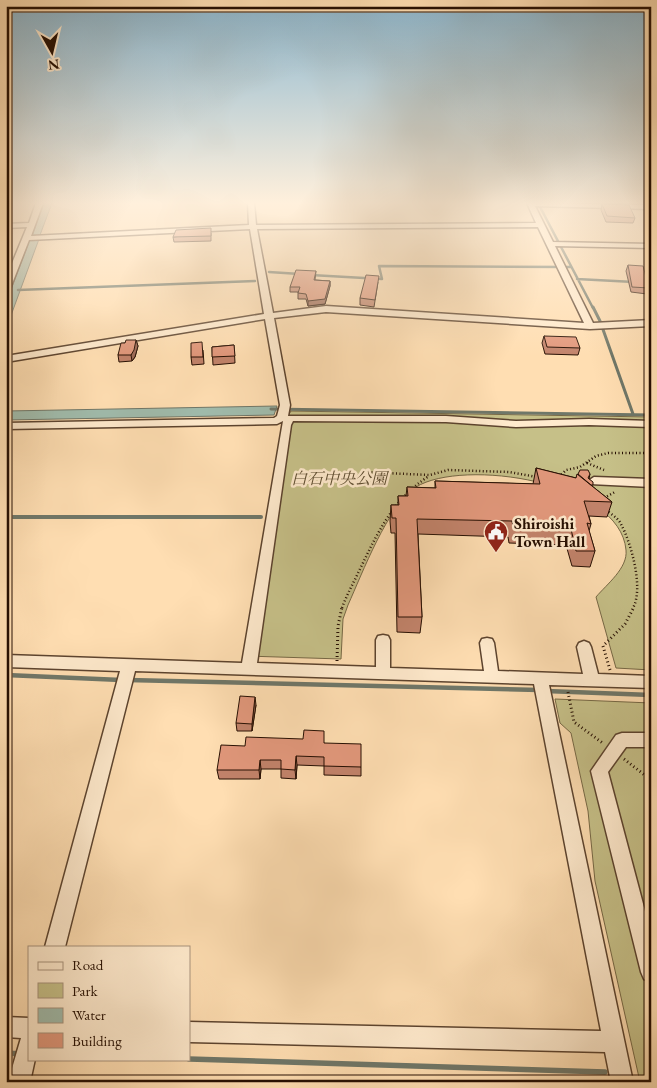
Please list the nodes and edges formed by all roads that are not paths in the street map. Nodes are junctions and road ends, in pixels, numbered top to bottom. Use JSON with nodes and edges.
{"nodes":[{"id":1,"x":23,"y":254,"type":"edge"},
{"id":2,"x":258,"y":254,"type":"edge"},
{"id":3,"x":559,"y":254,"type":"edge"},
{"id":4,"x":6,"y":288,"type":"edge"},
{"id":5,"x":269,"y":316,"type":"junction"},
{"id":6,"x":651,"y":323,"type":"edge"},
{"id":7,"x":597,"y":326,"type":"junction"},
{"id":8,"x":6,"y":359,"type":"edge"},
{"id":9,"x":651,"y":424,"type":"edge"},
{"id":10,"x":6,"y":426,"type":"edge"},
{"id":11,"x":594,"y":481,"type":"edge"},
{"id":12,"x":651,"y":483,"type":"edge"},
{"id":13,"x":383,"y":640,"type":"dead end"},
{"id":14,"x":488,"y":643,"type":"dead end"},
{"id":15,"x":584,"y":647,"type":"dead end"},
{"id":16,"x":6,"y":661,"type":"edge"},
{"id":17,"x":250,"y":668,"type":"junction"},
{"id":18,"x":383,"y":673,"type":"junction"},
{"id":19,"x":126,"y":676,"type":"junction"},
{"id":20,"x":492,"y":677,"type":"junction"},
{"id":21,"x":592,"y":680,"type":"junction"},
{"id":22,"x":651,"y":682,"type":"edge"},
{"id":23,"x":541,"y":686,"type":"junction"},
{"id":24,"x":651,"y":740,"type":"edge"},
{"id":25,"x":55,"y":946,"type":"edge"},
{"id":26,"x":651,"y":972,"type":"edge"},
{"id":27,"x":6,"y":1027,"type":"edge"},
{"id":28,"x":28,"y":1028,"type":"edge"},
{"id":29,"x":190,"y":1032,"type":"edge"},
{"id":30,"x":614,"y":1042,"type":"junction"},
{"id":31,"x":28,"y":1047,"type":"edge"},
{"id":32,"x":21,"y":1073,"type":"edge"},
{"id":33,"x":622,"y":1082,"type":"edge"}],
"edges":[{"from":1,"to":4,"type":"street"},
{"from":2,"to":5,"type":"street"},
{"from":3,"to":7,"type":"street"},
{"from":5,"to":7,"type":"street"},
{"from":5,"to":8,"type":"street"},
{"from":5,"to":10,"type":"street"},
{"from":6,"to":7,"type":"street"},
{"from":9,"to":17,"type":"street"},
{"from":11,"to":12,"type":"street"},
{"from":13,"to":18,"type":"street"},
{"from":14,"to":20,"type":"street"},
{"from":15,"to":21,"type":"street"},
{"from":16,"to":19,"type":"street"},
{"from":17,"to":18,"type":"street"},
{"from":17,"to":19,"type":"street"},
{"from":18,"to":20,"type":"street"},
{"from":19,"to":25,"type":"street"},
{"from":20,"to":23,"type":"street"},
{"from":21,"to":22,"type":"street"},
{"from":21,"to":23,"type":"street"},
{"from":23,"to":30,"type":"street"},
{"from":24,"to":26,"type":"street"},
{"from":27,"to":28,"type":"street"},
{"from":29,"to":30,"type":"street"},
{"from":30,"to":33,"type":"street"},
{"from":31,"to":32,"type":"street"}]}
